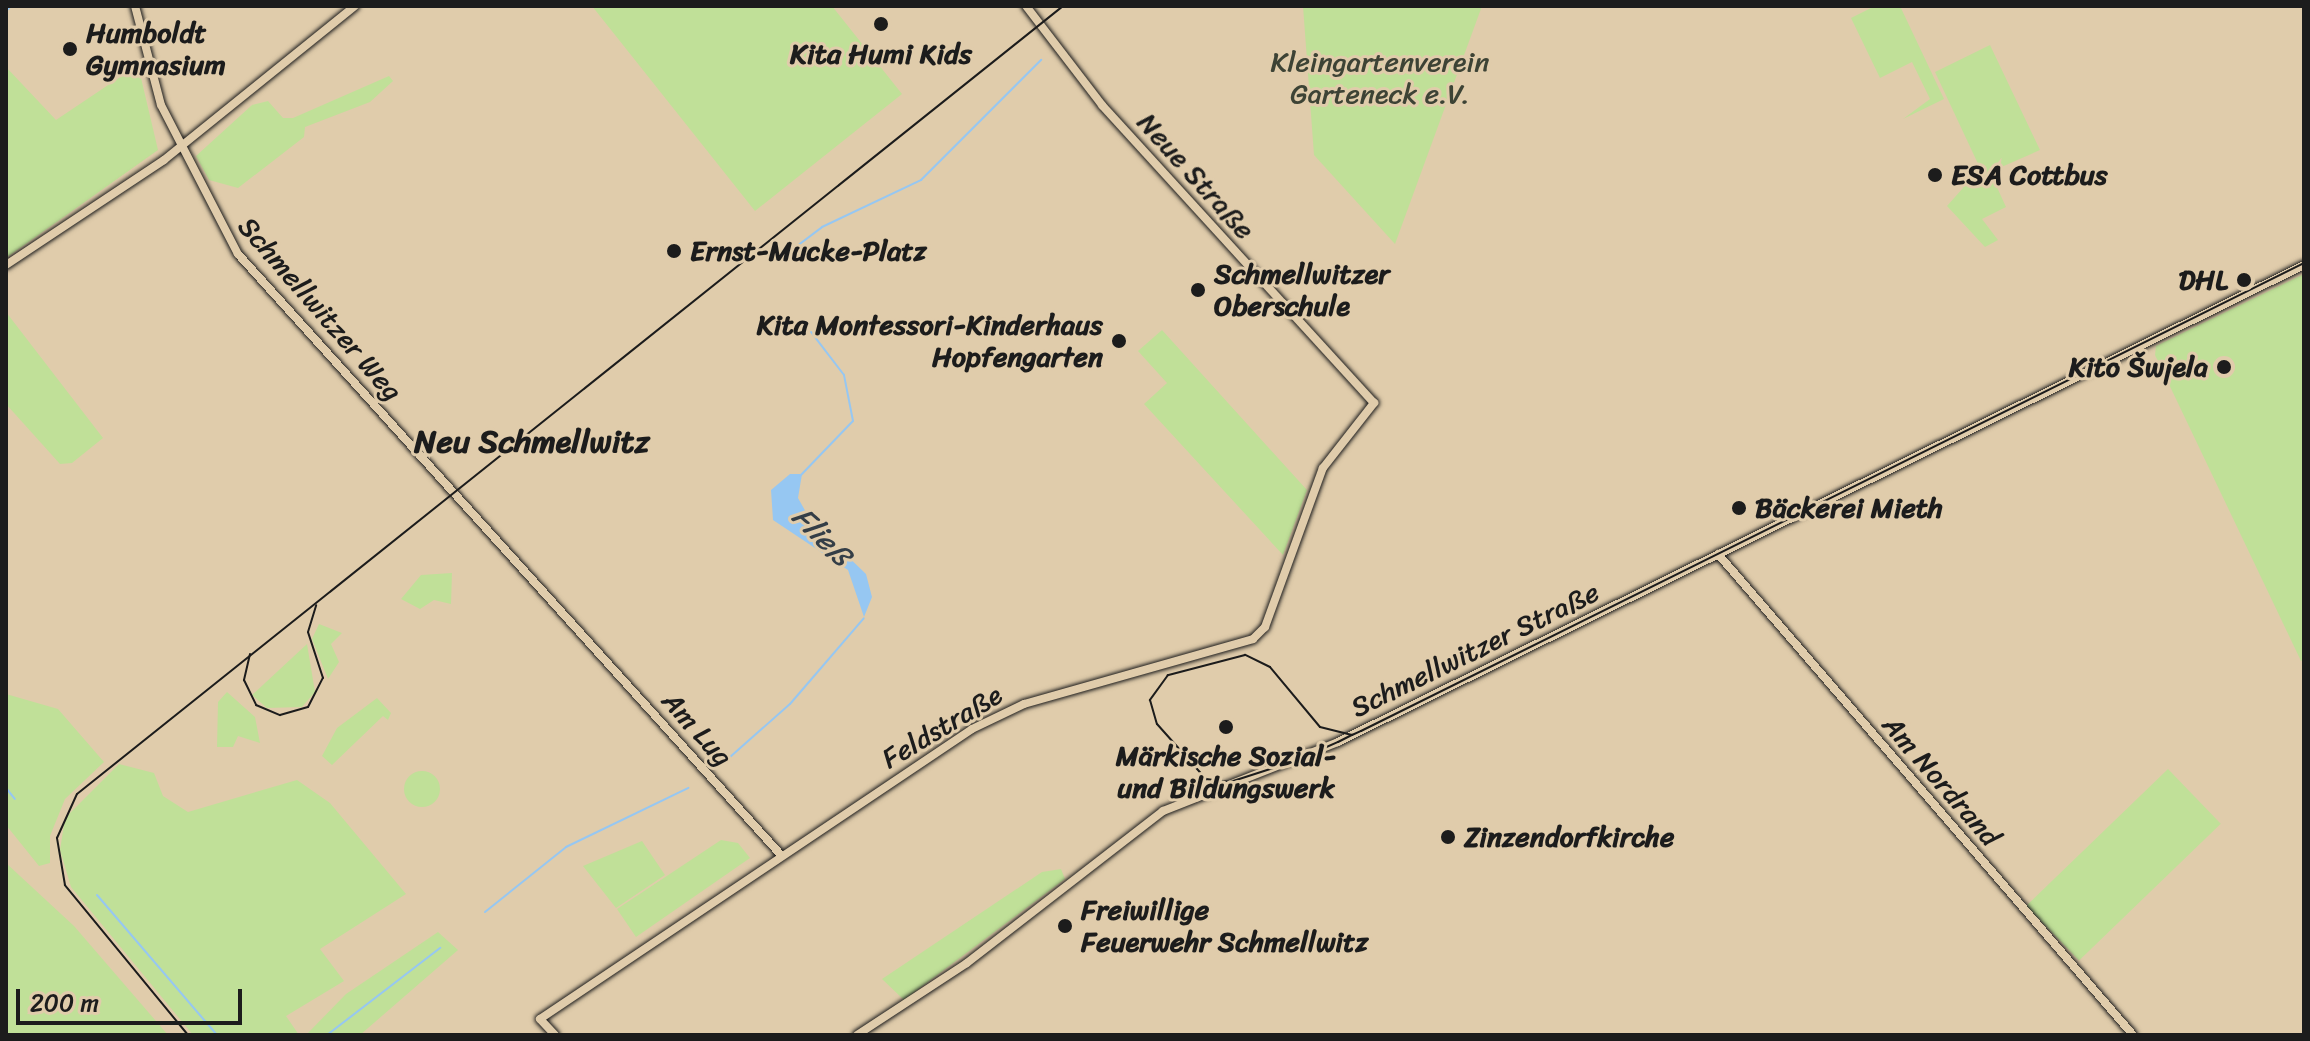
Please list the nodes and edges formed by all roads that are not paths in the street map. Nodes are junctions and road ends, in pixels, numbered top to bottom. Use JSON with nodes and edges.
{"nodes":[{"id":1,"x":135,"y":6,"type":"edge"},
{"id":2,"x":355,"y":6,"type":"edge"},
{"id":3,"x":1026,"y":6,"type":"edge"},
{"id":4,"x":181,"y":147,"type":"junction"},
{"id":5,"x":6,"y":265,"type":"edge"},
{"id":6,"x":2304,"y":265,"type":"edge"},
{"id":7,"x":1374,"y":403,"type":"joint"},
{"id":8,"x":1718,"y":554,"type":"junction"},
{"id":9,"x":580,"y":633,"type":"joint"},
{"id":10,"x":781,"y":855,"type":"junction"},
{"id":11,"x":555,"y":1035,"type":"edge"},
{"id":12,"x":857,"y":1035,"type":"edge"},
{"id":13,"x":2133,"y":1035,"type":"edge"}],
"edges":[{"from":1,"to":4,"type":"street","name":"Schmellwitzer Weg"},
{"from":2,"to":4,"type":"street"},
{"from":3,"to":7,"type":"street","name":"Neue Straße"},
{"from":4,"to":5,"type":"street"},
{"from":4,"to":9,"type":"street","name":"Schmellwitzer Weg"},
{"from":6,"to":8,"type":"street","name":"Schmellwitzer Straße"},
{"from":7,"to":10,"type":"street","name":"Feldstraße"},
{"from":8,"to":12,"type":"street","name":"Schmellwitzer Straße"},
{"from":8,"to":13,"type":"street","name":"Am Nordrand"},
{"from":9,"to":10,"type":"street","name":"Am Lug"},
{"from":10,"to":11,"type":"street","name":"Feldstraße"}]}
